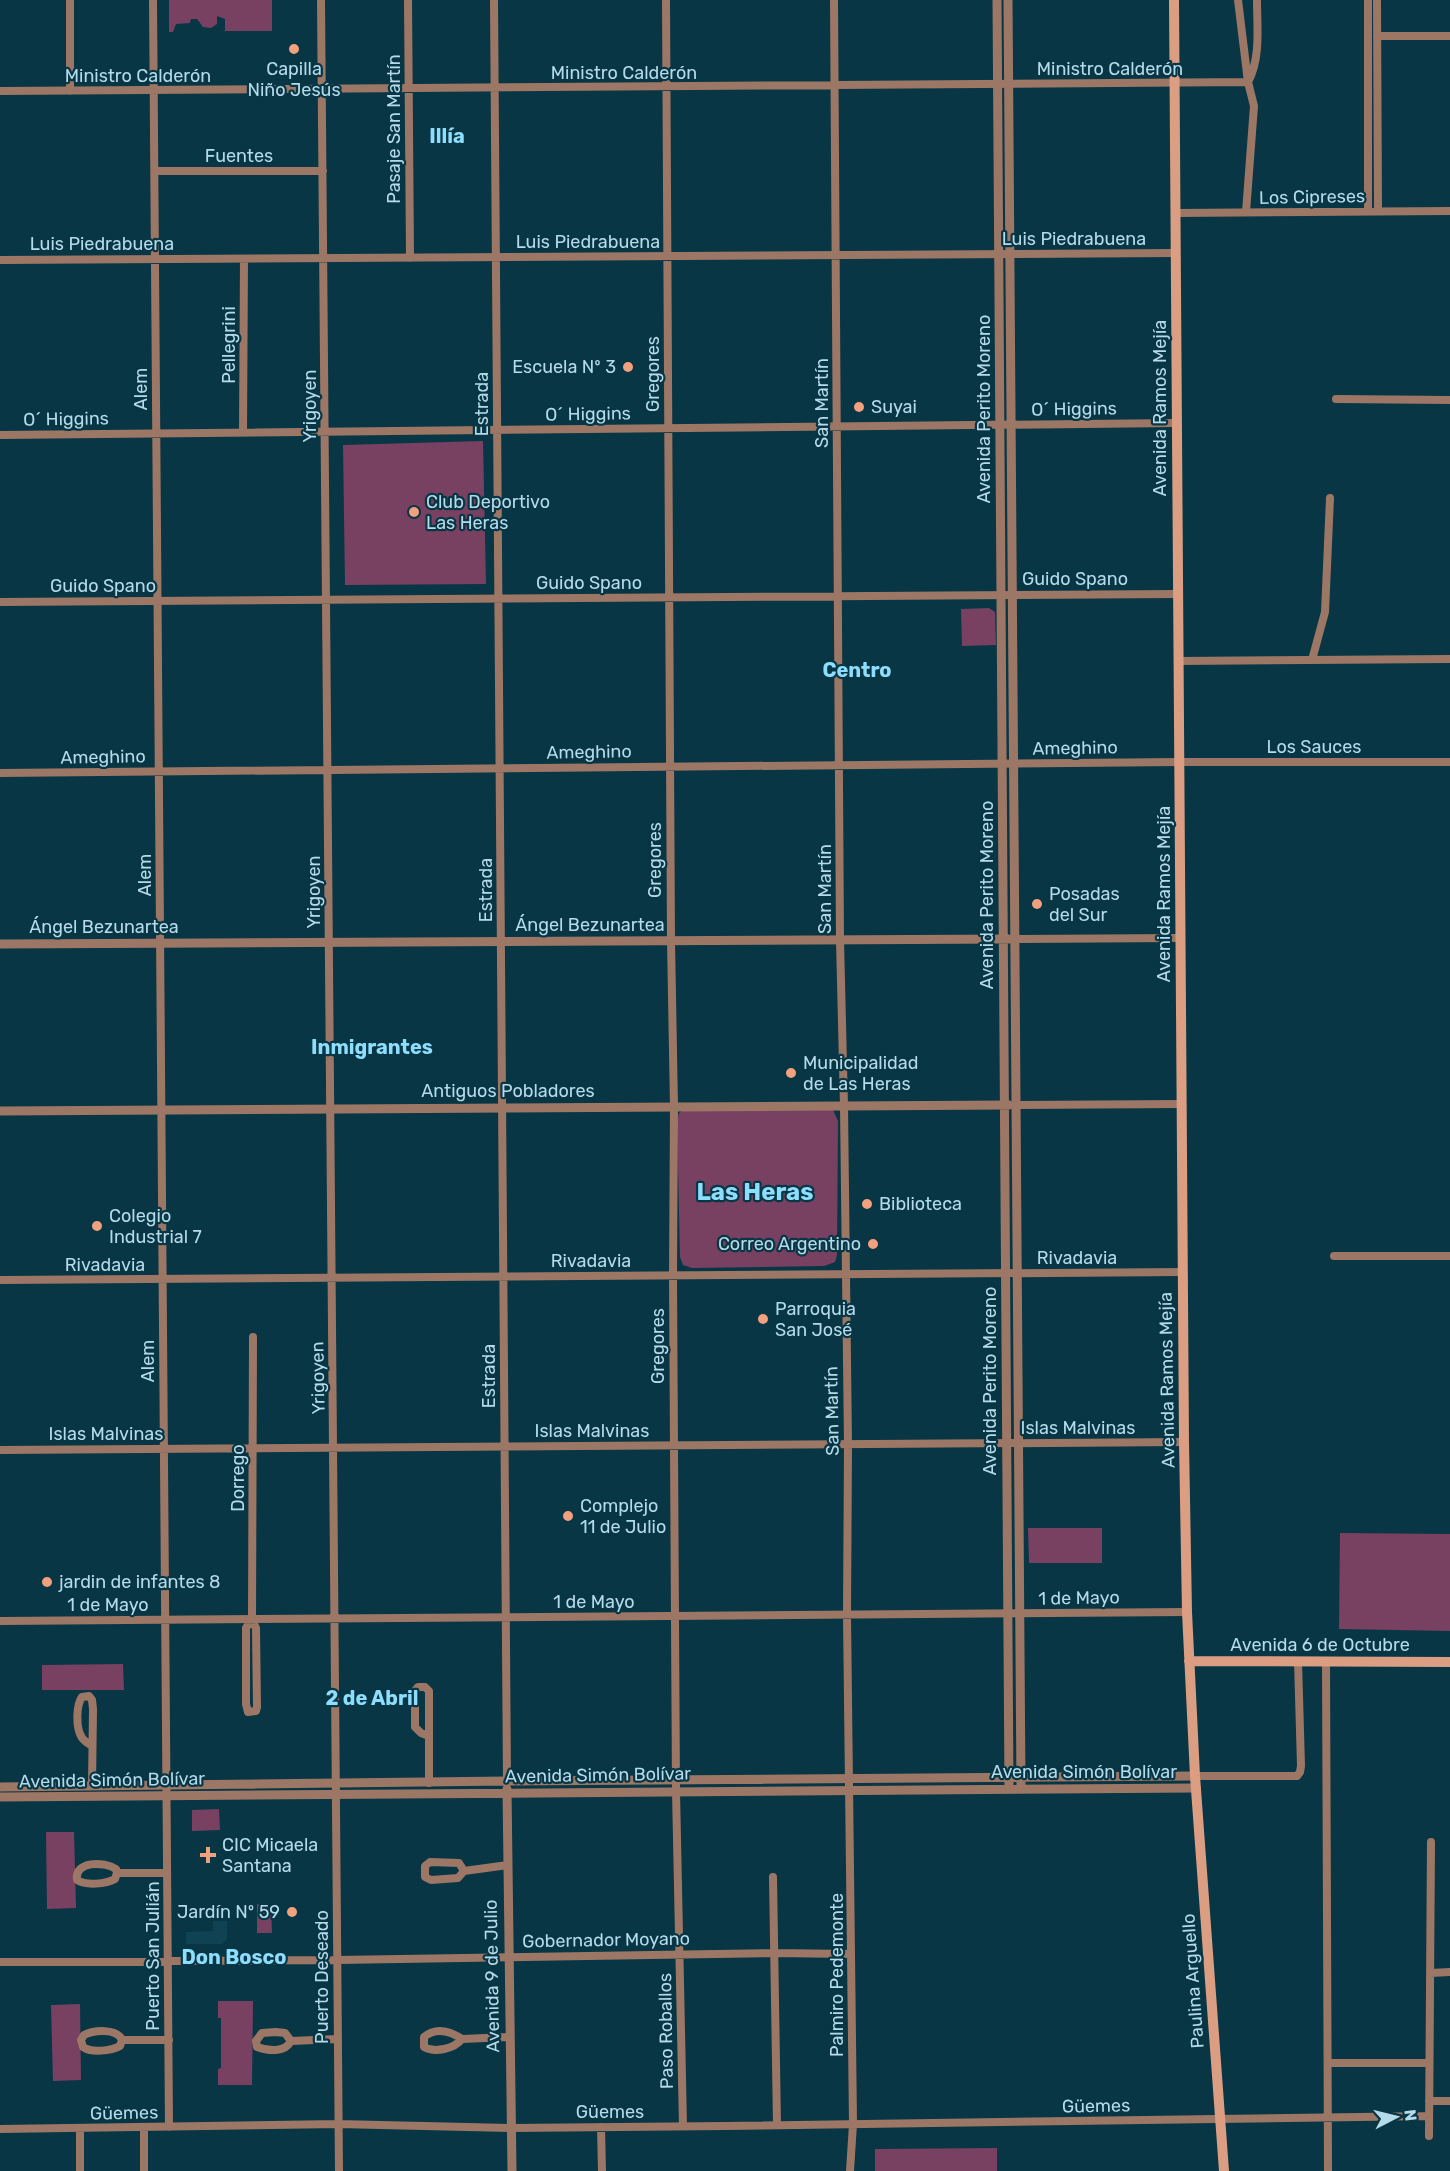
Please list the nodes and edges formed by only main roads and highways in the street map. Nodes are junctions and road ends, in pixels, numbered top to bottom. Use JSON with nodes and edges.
{"nodes":[{"id":1,"x":1174,"y":0,"type":"edge"},
{"id":2,"x":1189,"y":1661,"type":"junction"},
{"id":3,"x":1450,"y":1662,"type":"edge"},
{"id":4,"x":1196,"y":1788,"type":"joint"},
{"id":5,"x":1224,"y":2171,"type":"edge"}],
"edges":[{"from":1,"to":2,"type":"main road","name":"Avenida Ramos Mejía"},
{"from":2,"to":3,"type":"main road","name":"Avenida 6 de Octubre"},
{"from":2,"to":4,"type":"main road","name":"Avenida Ramos Mejía"},
{"from":4,"to":5,"type":"main road","name":"Paulina Arguello"}]}
